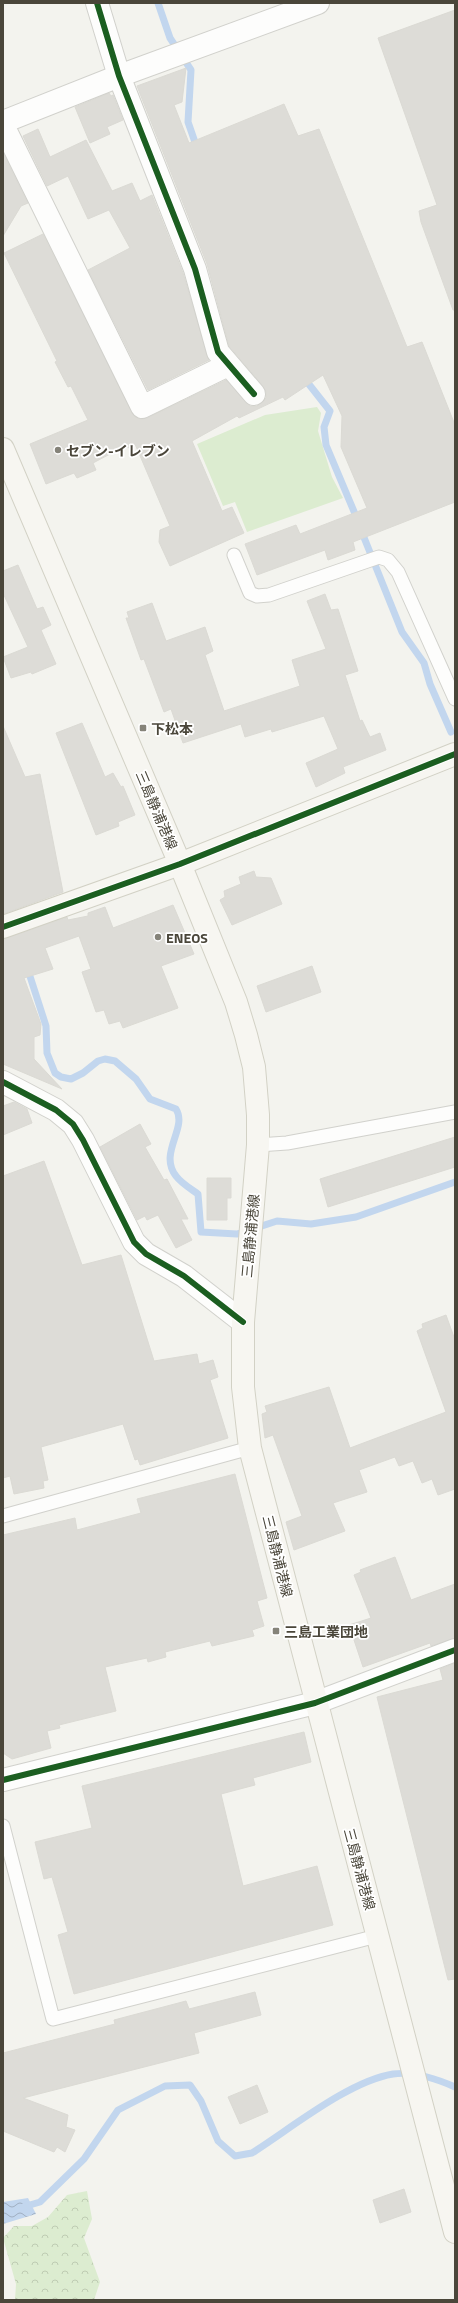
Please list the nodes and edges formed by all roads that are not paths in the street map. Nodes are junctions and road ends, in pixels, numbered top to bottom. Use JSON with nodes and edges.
{"nodes":[{"id":1,"x":97,"y":3,"type":"edge"},
{"id":2,"x":318,"y":3,"type":"edge"},
{"id":3,"x":119,"y":76,"type":"junction"},
{"id":4,"x":3,"y":122,"type":"edge"},
{"id":5,"x":3,"y":125,"type":"edge"},
{"id":6,"x":228,"y":365,"type":"junction"},
{"id":7,"x":254,"y":394,"type":"dead end"},
{"id":8,"x":3,"y":449,"type":"edge"},
{"id":9,"x":234,"y":555,"type":"dead end"},
{"id":10,"x":455,"y":699,"type":"edge"},
{"id":11,"x":455,"y":754,"type":"edge"},
{"id":12,"x":180,"y":864,"type":"junction"},
{"id":13,"x":15,"y":923,"type":"edge"},
{"id":14,"x":3,"y":1082,"type":"edge"},
{"id":15,"x":455,"y":1112,"type":"edge"},
{"id":16,"x":258,"y":1145,"type":"junction"},
{"id":17,"x":243,"y":1322,"type":"junction"},
{"id":18,"x":250,"y":1448,"type":"junction"},
{"id":19,"x":3,"y":1516,"type":"edge"},
{"id":20,"x":455,"y":1650,"type":"edge"},
{"id":21,"x":316,"y":1703,"type":"junction"},
{"id":22,"x":3,"y":1780,"type":"edge"},
{"id":23,"x":3,"y":1826,"type":"edge"},
{"id":24,"x":377,"y":1936,"type":"junction"},
{"id":25,"x":455,"y":2232,"type":"edge"}],
"edges":[{"from":1,"to":3,"type":"street"},
{"from":2,"to":3,"type":"street"},
{"from":3,"to":4,"type":"street"},
{"from":3,"to":6,"type":"street"},
{"from":5,"to":6,"type":"street"},
{"from":6,"to":7,"type":"street"},
{"from":8,"to":12,"type":"main road","name":"三島静浦港線"},
{"from":9,"to":10,"type":"lane"},
{"from":11,"to":12,"type":"main road"},
{"from":12,"to":13,"type":"main road"},
{"from":12,"to":16,"type":"main road","name":"三島静浦港線"},
{"from":14,"to":17,"type":"street"},
{"from":15,"to":16,"type":"lane"},
{"from":16,"to":17,"type":"main road","name":"三島静浦港線"},
{"from":17,"to":18,"type":"main road","name":"三島静浦港線"},
{"from":18,"to":19,"type":"lane"},
{"from":18,"to":21,"type":"main road","name":"三島静浦港線"},
{"from":20,"to":21,"type":"street"},
{"from":21,"to":22,"type":"street"},
{"from":21,"to":24,"type":"main road","name":"三島静浦港線"},
{"from":23,"to":24,"type":"lane"},
{"from":24,"to":25,"type":"main road","name":"三島静浦港線"}]}
